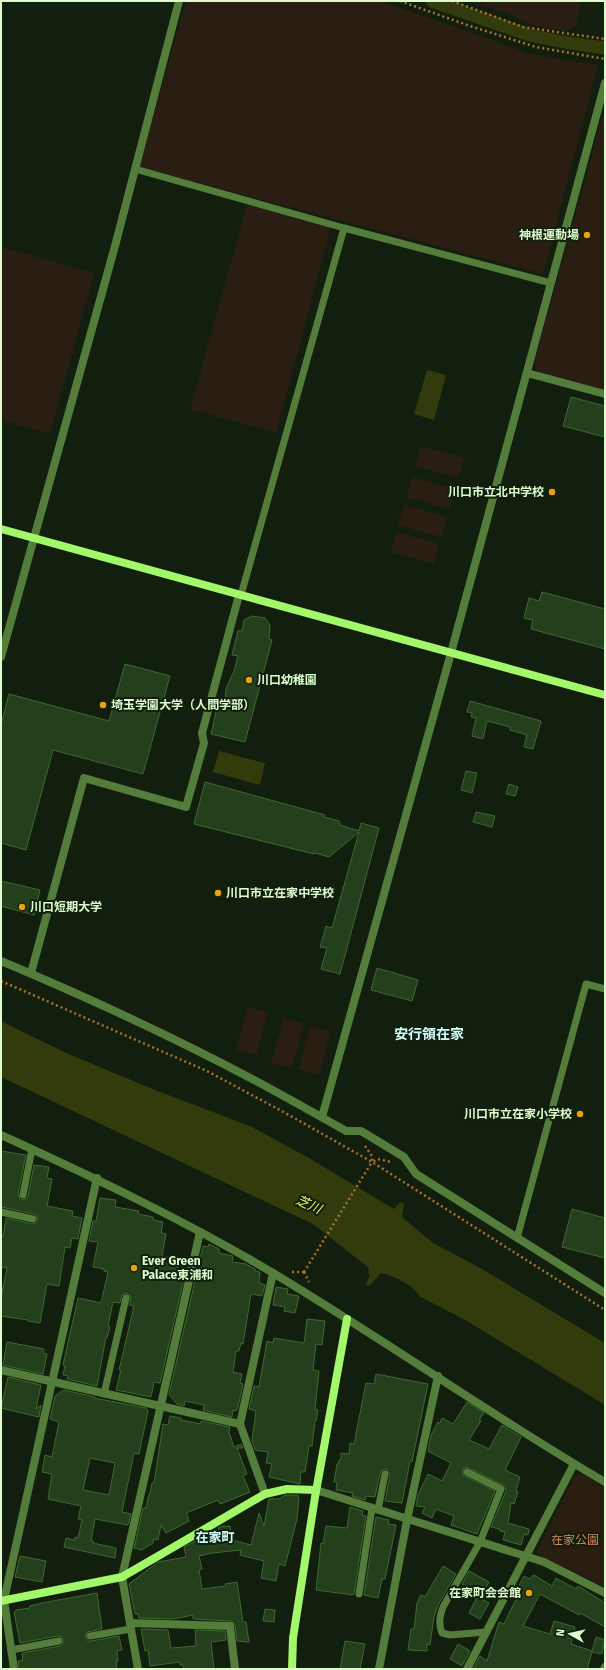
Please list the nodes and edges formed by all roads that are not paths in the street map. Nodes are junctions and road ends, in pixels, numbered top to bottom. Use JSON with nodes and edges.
{"nodes":[{"id":1,"x":179,"y":1,"type":"edge"},
{"id":2,"x":605,"y":83,"type":"edge"},
{"id":3,"x":135,"y":169,"type":"junction"},
{"id":4,"x":344,"y":228,"type":"junction"},
{"id":5,"x":551,"y":283,"type":"junction"},
{"id":6,"x":527,"y":374,"type":"junction"},
{"id":7,"x":605,"y":394,"type":"edge"},
{"id":8,"x":1,"y":529,"type":"edge"},
{"id":9,"x":34,"y":538,"type":"junction"},
{"id":10,"x":240,"y":595,"type":"junction"},
{"id":11,"x":450,"y":653,"type":"junction"},
{"id":12,"x":1,"y":657,"type":"edge"},
{"id":13,"x":605,"y":695,"type":"edge"},
{"id":14,"x":1,"y":960,"type":"edge"},
{"id":15,"x":31,"y":973,"type":"junction"},
{"id":16,"x":605,"y":989,"type":"edge"},
{"id":17,"x":322,"y":1117,"type":"junction"},
{"id":18,"x":1,"y":1135,"type":"edge"},
{"id":19,"x":32,"y":1149,"type":"junction"},
{"id":20,"x":97,"y":1178,"type":"junction"},
{"id":21,"x":23,"y":1195,"type":"dead end"},
{"id":22,"x":1,"y":1212,"type":"edge"},
{"id":23,"x":33,"y":1219,"type":"dead end"},
{"id":24,"x":200,"y":1232,"type":"junction"},
{"id":25,"x":517,"y":1238,"type":"junction"},
{"id":26,"x":273,"y":1273,"type":"junction"},
{"id":27,"x":605,"y":1293,"type":"edge"},
{"id":28,"x":126,"y":1298,"type":"dead end"},
{"id":29,"x":347,"y":1319,"type":"junction"},
{"id":30,"x":1,"y":1370,"type":"edge"},
{"id":31,"x":438,"y":1376,"type":"junction"},
{"id":32,"x":52,"y":1382,"type":"junction"},
{"id":33,"x":104,"y":1394,"type":"junction"},
{"id":34,"x":160,"y":1407,"type":"junction"},
{"id":35,"x":240,"y":1424,"type":"junction"},
{"id":36,"x":574,"y":1464,"type":"junction"},
{"id":37,"x":467,"y":1472,"type":"dead end"},
{"id":38,"x":385,"y":1474,"type":"dead end"},
{"id":39,"x":605,"y":1482,"type":"edge"},
{"id":40,"x":316,"y":1490,"type":"junction"},
{"id":41,"x":265,"y":1494,"type":"junction"},
{"id":42,"x":375,"y":1509,"type":"junction"},
{"id":43,"x":407,"y":1520,"type":"junction"},
{"id":44,"x":480,"y":1542,"type":"junction"},
{"id":45,"x":526,"y":1556,"type":"junction"},
{"id":46,"x":122,"y":1577,"type":"junction"},
{"id":47,"x":359,"y":1594,"type":"dead end"},
{"id":48,"x":605,"y":1594,"type":"edge"},
{"id":49,"x":2,"y":1601,"type":"edge"},
{"id":50,"x":131,"y":1626,"type":"junction"},
{"id":51,"x":486,"y":1632,"type":"junction"},
{"id":52,"x":90,"y":1636,"type":"dead end"},
{"id":53,"x":59,"y":1641,"type":"dead end"},
{"id":54,"x":11,"y":1650,"type":"junction"},
{"id":55,"x":14,"y":1669,"type":"edge"},
{"id":56,"x":138,"y":1669,"type":"edge"},
{"id":57,"x":235,"y":1669,"type":"edge"},
{"id":58,"x":292,"y":1669,"type":"edge"},
{"id":59,"x":379,"y":1669,"type":"edge"},
{"id":60,"x":467,"y":1669,"type":"edge"}],
"edges":[{"from":1,"to":3,"type":"street"},
{"from":2,"to":5,"type":"street"},
{"from":3,"to":4,"type":"lane"},
{"from":3,"to":9,"type":"street"},
{"from":4,"to":5,"type":"lane"},
{"from":4,"to":10,"type":"lane"},
{"from":5,"to":6,"type":"street"},
{"from":6,"to":7,"type":"street"},
{"from":6,"to":11,"type":"street"},
{"from":8,"to":9,"type":"street"},
{"from":9,"to":10,"type":"street"},
{"from":9,"to":12,"type":"street"},
{"from":10,"to":11,"type":"street"},
{"from":10,"to":15,"type":"street"},
{"from":11,"to":13,"type":"street"},
{"from":11,"to":17,"type":"street"},
{"from":14,"to":15,"type":"street"},
{"from":15,"to":17,"type":"street"},
{"from":16,"to":25,"type":"lane"},
{"from":17,"to":25,"type":"street"},
{"from":18,"to":19,"type":"street"},
{"from":19,"to":20,"type":"street"},
{"from":19,"to":21,"type":"lane"},
{"from":20,"to":24,"type":"street"},
{"from":20,"to":32,"type":"street"},
{"from":22,"to":23,"type":"lane"},
{"from":24,"to":26,"type":"street"},
{"from":24,"to":34,"type":"street"},
{"from":25,"to":27,"type":"street"},
{"from":26,"to":29,"type":"street"},
{"from":26,"to":35,"type":"street"},
{"from":28,"to":33,"type":"lane"},
{"from":29,"to":31,"type":"street"},
{"from":29,"to":40,"type":"street"},
{"from":30,"to":32,"type":"street"},
{"from":31,"to":36,"type":"street"},
{"from":31,"to":43,"type":"street"},
{"from":32,"to":33,"type":"street"},
{"from":32,"to":49,"type":"street"},
{"from":33,"to":34,"type":"street"},
{"from":34,"to":35,"type":"street"},
{"from":34,"to":46,"type":"street"},
{"from":35,"to":41,"type":"street"},
{"from":36,"to":39,"type":"street"},
{"from":36,"to":45,"type":"street"},
{"from":37,"to":44,"type":"lane"},
{"from":38,"to":42,"type":"lane"},
{"from":40,"to":41,"type":"street"},
{"from":40,"to":42,"type":"street"},
{"from":40,"to":58,"type":"street"},
{"from":41,"to":46,"type":"street"},
{"from":42,"to":43,"type":"street"},
{"from":42,"to":47,"type":"lane"},
{"from":43,"to":44,"type":"street"},
{"from":43,"to":59,"type":"street"},
{"from":44,"to":45,"type":"street"},
{"from":44,"to":51,"type":"lane"},
{"from":45,"to":48,"type":"street"},
{"from":45,"to":51,"type":"street"},
{"from":46,"to":49,"type":"street"},
{"from":46,"to":50,"type":"street"},
{"from":49,"to":54,"type":"street"},
{"from":50,"to":52,"type":"lane"},
{"from":50,"to":56,"type":"street"},
{"from":50,"to":57,"type":"street"},
{"from":51,"to":60,"type":"street"},
{"from":53,"to":54,"type":"lane"},
{"from":54,"to":55,"type":"street"}]}
